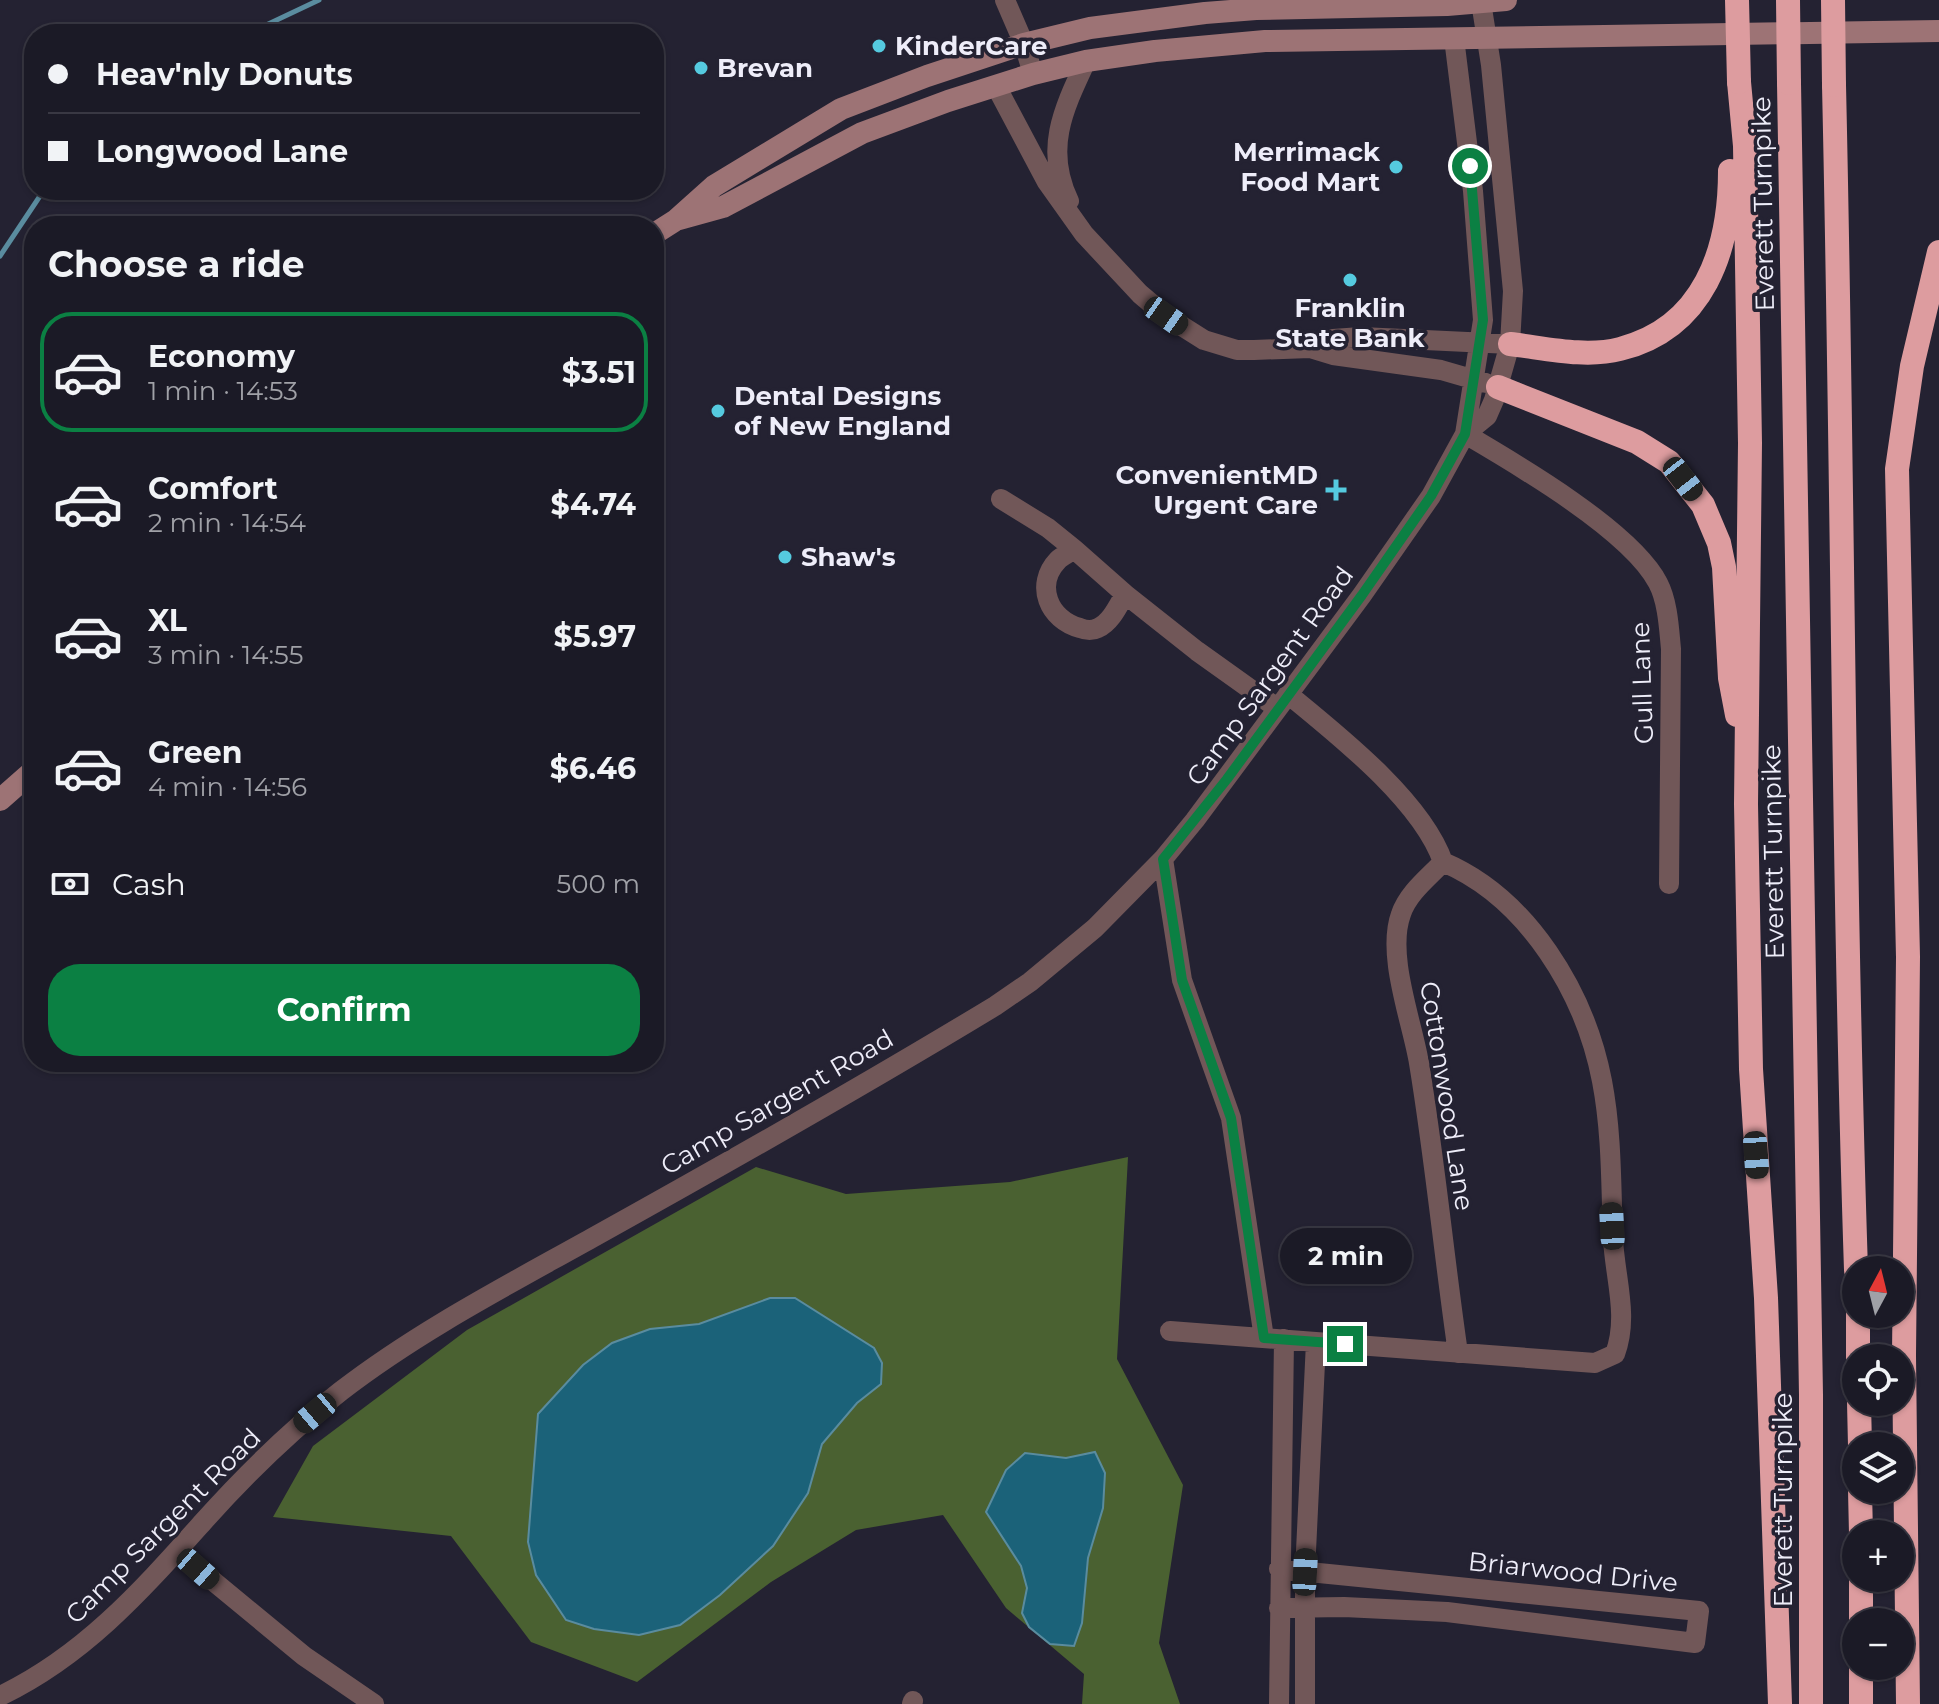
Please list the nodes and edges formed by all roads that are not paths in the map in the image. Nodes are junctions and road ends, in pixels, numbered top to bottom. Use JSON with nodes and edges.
{"nodes":[{"id":1,"x":1005,"y":0,"type":"edge"},
{"id":2,"x":1506,"y":0,"type":"edge"},
{"id":3,"x":1737,"y":0,"type":"edge"},
{"id":4,"x":1788,"y":0,"type":"edge"},
{"id":5,"x":1833,"y":0,"type":"edge"},
{"id":6,"x":1481,"y":2,"type":"edge"},
{"id":7,"x":1939,"y":31,"type":"edge"},
{"id":8,"x":1487,"y":37,"type":"junction"},
{"id":9,"x":1454,"y":38,"type":"junction"},
{"id":10,"x":1024,"y":44,"type":"junction"},
{"id":11,"x":1086,"y":61,"type":"junction"},
{"id":12,"x":1033,"y":74,"type":"junction"},
{"id":13,"x":1739,"y":82,"type":"junction"},
{"id":14,"x":996,"y":86,"type":"junction"},
{"id":15,"x":676,"y":220,"type":"junction"},
{"id":16,"x":664,"y":228,"type":"edge"},
{"id":17,"x":1084,"y":234,"type":"junction"},
{"id":18,"x":1939,"y":252,"type":"edge"},
{"id":19,"x":1481,"y":342,"type":"junction"},
{"id":20,"x":1510,"y":344,"type":"junction"},
{"id":21,"x":1310,"y":348,"type":"junction"},
{"id":22,"x":1486,"y":383,"type":"junction"},
{"id":23,"x":1465,"y":434,"type":"junction"},
{"id":24,"x":1001,"y":499,"type":"dead end"},
{"id":25,"x":1074,"y":549,"type":"junction"},
{"id":26,"x":1125,"y":594,"type":"junction"},
{"id":27,"x":1283,"y":701,"type":"junction"},
{"id":28,"x":1747,"y":760,"type":"junction"},
{"id":29,"x":24,"y":779,"type":"edge"},
{"id":30,"x":0,"y":800,"type":"edge"},
{"id":31,"x":1163,"y":859,"type":"junction"},
{"id":32,"x":1443,"y":862,"type":"junction"},
{"id":33,"x":1669,"y":884,"type":"dead end"},
{"id":34,"x":1856,"y":1256,"type":"edge"},
{"id":35,"x":1170,"y":1331,"type":"dead end"},
{"id":36,"x":1274,"y":1339,"type":"junction"},
{"id":37,"x":1316,"y":1342,"type":"junction"},
{"id":38,"x":1458,"y":1353,"type":"junction"},
{"id":39,"x":178,"y":1552,"type":"junction"},
{"id":40,"x":1279,"y":1569,"type":"junction"},
{"id":41,"x":1305,"y":1572,"type":"junction"},
{"id":42,"x":1279,"y":1608,"type":"junction"},
{"id":43,"x":1305,"y":1608,"type":"junction"},
{"id":44,"x":1861,"y":1680,"type":"edge"},
{"id":45,"x":0,"y":1696,"type":"edge"},
{"id":46,"x":374,"y":1704,"type":"edge"},
{"id":47,"x":1279,"y":1704,"type":"edge"},
{"id":48,"x":1305,"y":1704,"type":"edge"},
{"id":49,"x":1780,"y":1704,"type":"edge"},
{"id":50,"x":1811,"y":1704,"type":"edge"},
{"id":51,"x":1861,"y":1704,"type":"edge"},
{"id":52,"x":1908,"y":1704,"type":"edge"}],
"edges":[{"from":1,"to":10,"type":"street"},
{"from":2,"to":6,"type":"main road"},
{"from":3,"to":13,"type":"highway","bridge":true},
{"from":4,"to":50,"type":"highway","name":"Everett Turnpike","bridge":true},
{"from":5,"to":34,"type":"highway","bridge":true},
{"from":6,"to":8,"type":"street","name":"Camp Sargent Road"},
{"from":6,"to":10,"type":"main road"},
{"from":7,"to":8,"type":"main road"},
{"from":8,"to":9,"type":"main road"},
{"from":8,"to":20,"type":"street","name":"Camp Sargent Road"},
{"from":9,"to":11,"type":"main road"},
{"from":9,"to":19,"type":"street","name":"Camp Sargent Road"},
{"from":10,"to":12,"type":"street"},
{"from":10,"to":15,"type":"main road"},
{"from":11,"to":12,"type":"main road"},
{"from":11,"to":17,"type":"street"},
{"from":12,"to":14,"type":"main road"},
{"from":13,"to":20,"type":"highway"},
{"from":13,"to":28,"type":"highway"},
{"from":14,"to":15,"type":"main road"},
{"from":14,"to":17,"type":"street"},
{"from":15,"to":16,"type":"main road"},
{"from":17,"to":21,"type":"street"},
{"from":18,"to":52,"type":"highway"},
{"from":19,"to":20,"type":"street"},
{"from":19,"to":21,"type":"street"},
{"from":19,"to":22,"type":"street","name":"Camp Sargent Road"},
{"from":20,"to":22,"type":"street","name":"Camp Sargent Road"},
{"from":21,"to":22,"type":"street"},
{"from":22,"to":23,"type":"street","name":"Camp Sargent Road"},
{"from":22,"to":28,"type":"highway"},
{"from":23,"to":27,"type":"street","name":"Camp Sargent Road"},
{"from":23,"to":33,"type":"street","name":"Gull Lane"},
{"from":24,"to":25,"type":"street"},
{"from":25,"to":26,"type":"street"},
{"from":25,"to":26,"type":"street"},
{"from":26,"to":27,"type":"street"},
{"from":27,"to":31,"type":"street","name":"Camp Sargent Road"},
{"from":27,"to":32,"type":"street"},
{"from":28,"to":49,"type":"highway"},
{"from":29,"to":30,"type":"main road"},
{"from":31,"to":36,"type":"street"},
{"from":31,"to":39,"type":"street","name":"Camp Sargent Road"},
{"from":32,"to":38,"type":"street","name":"Cottonwood Lane"},
{"from":32,"to":38,"type":"street"},
{"from":35,"to":36,"type":"street"},
{"from":36,"to":37,"type":"street"},
{"from":36,"to":40,"type":"street"},
{"from":37,"to":38,"type":"street"},
{"from":37,"to":41,"type":"street"},
{"from":39,"to":45,"type":"street","name":"Camp Sargent Road"},
{"from":39,"to":46,"type":"street"},
{"from":40,"to":41,"type":"street","name":"Briarwood Drive"},
{"from":40,"to":42,"type":"street"},
{"from":41,"to":43,"type":"street"},
{"from":41,"to":43,"type":"street","name":"Briarwood Drive"},
{"from":42,"to":43,"type":"street","name":"Briarwood Drive"},
{"from":42,"to":47,"type":"street"},
{"from":43,"to":48,"type":"street"},
{"from":44,"to":51,"type":"highway"}]}
